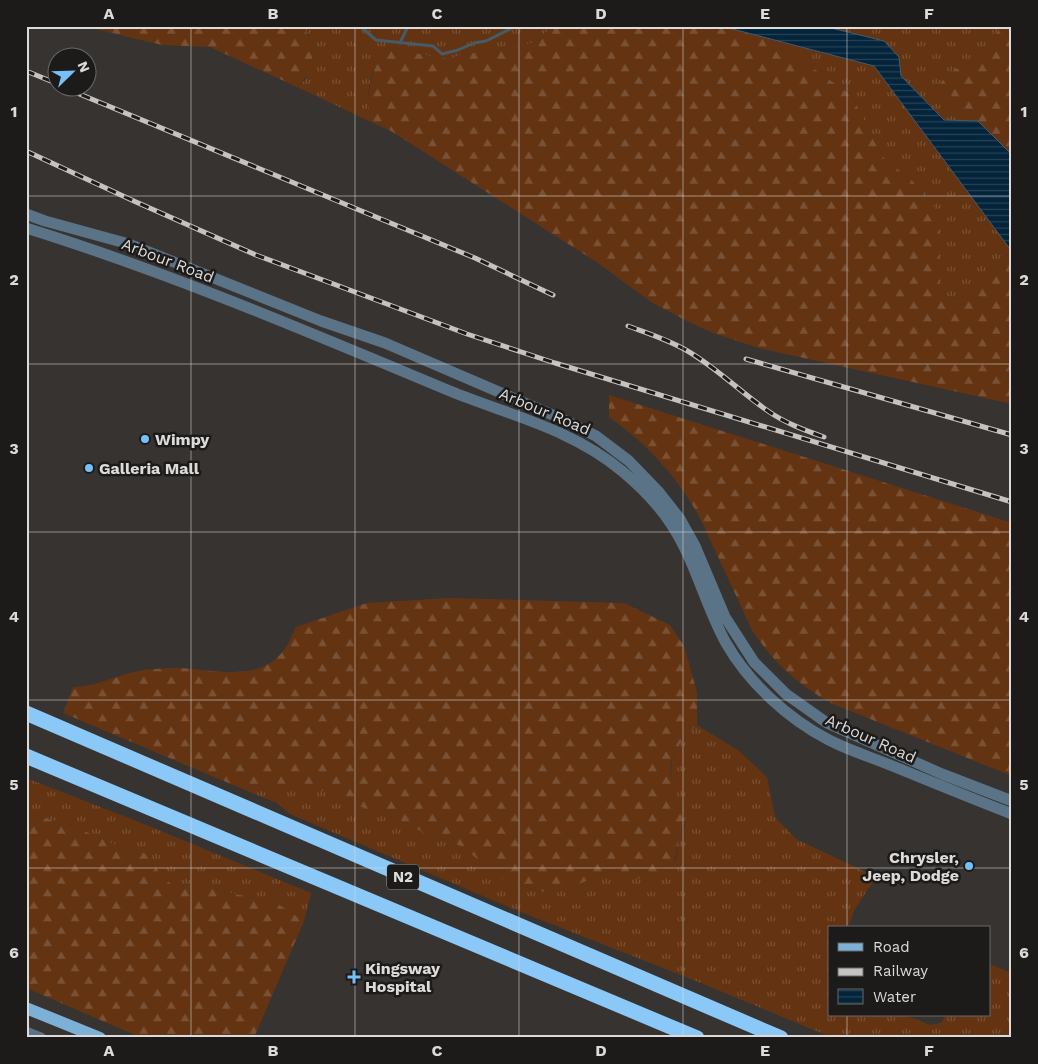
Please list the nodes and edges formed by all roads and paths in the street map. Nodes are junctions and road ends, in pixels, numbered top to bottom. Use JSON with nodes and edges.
{"nodes":[{"id":1,"x":26,"y":214,"type":"edge"},
{"id":2,"x":26,"y":228,"type":"edge"},
{"id":3,"x":26,"y":712,"type":"edge"},
{"id":4,"x":30,"y":758,"type":"edge"},
{"id":5,"x":1012,"y":801,"type":"edge"},
{"id":6,"x":1012,"y":814,"type":"edge"},
{"id":7,"x":26,"y":1008,"type":"edge"},
{"id":8,"x":26,"y":1032,"type":"edge"},
{"id":9,"x":41,"y":1038,"type":"edge"},
{"id":10,"x":100,"y":1038,"type":"edge"},
{"id":11,"x":697,"y":1038,"type":"edge"},
{"id":12,"x":781,"y":1038,"type":"edge"}],
"edges":[{"from":1,"to":5,"type":"street","name":"Arbour Road"},
{"from":2,"to":6,"type":"street","name":"Arbour Road"},
{"from":3,"to":12,"type":"highway","number":"N2"},
{"from":4,"to":11,"type":"highway","number":"N2"},
{"from":7,"to":10,"type":"main road"},
{"from":8,"to":9,"type":"street"}]}
